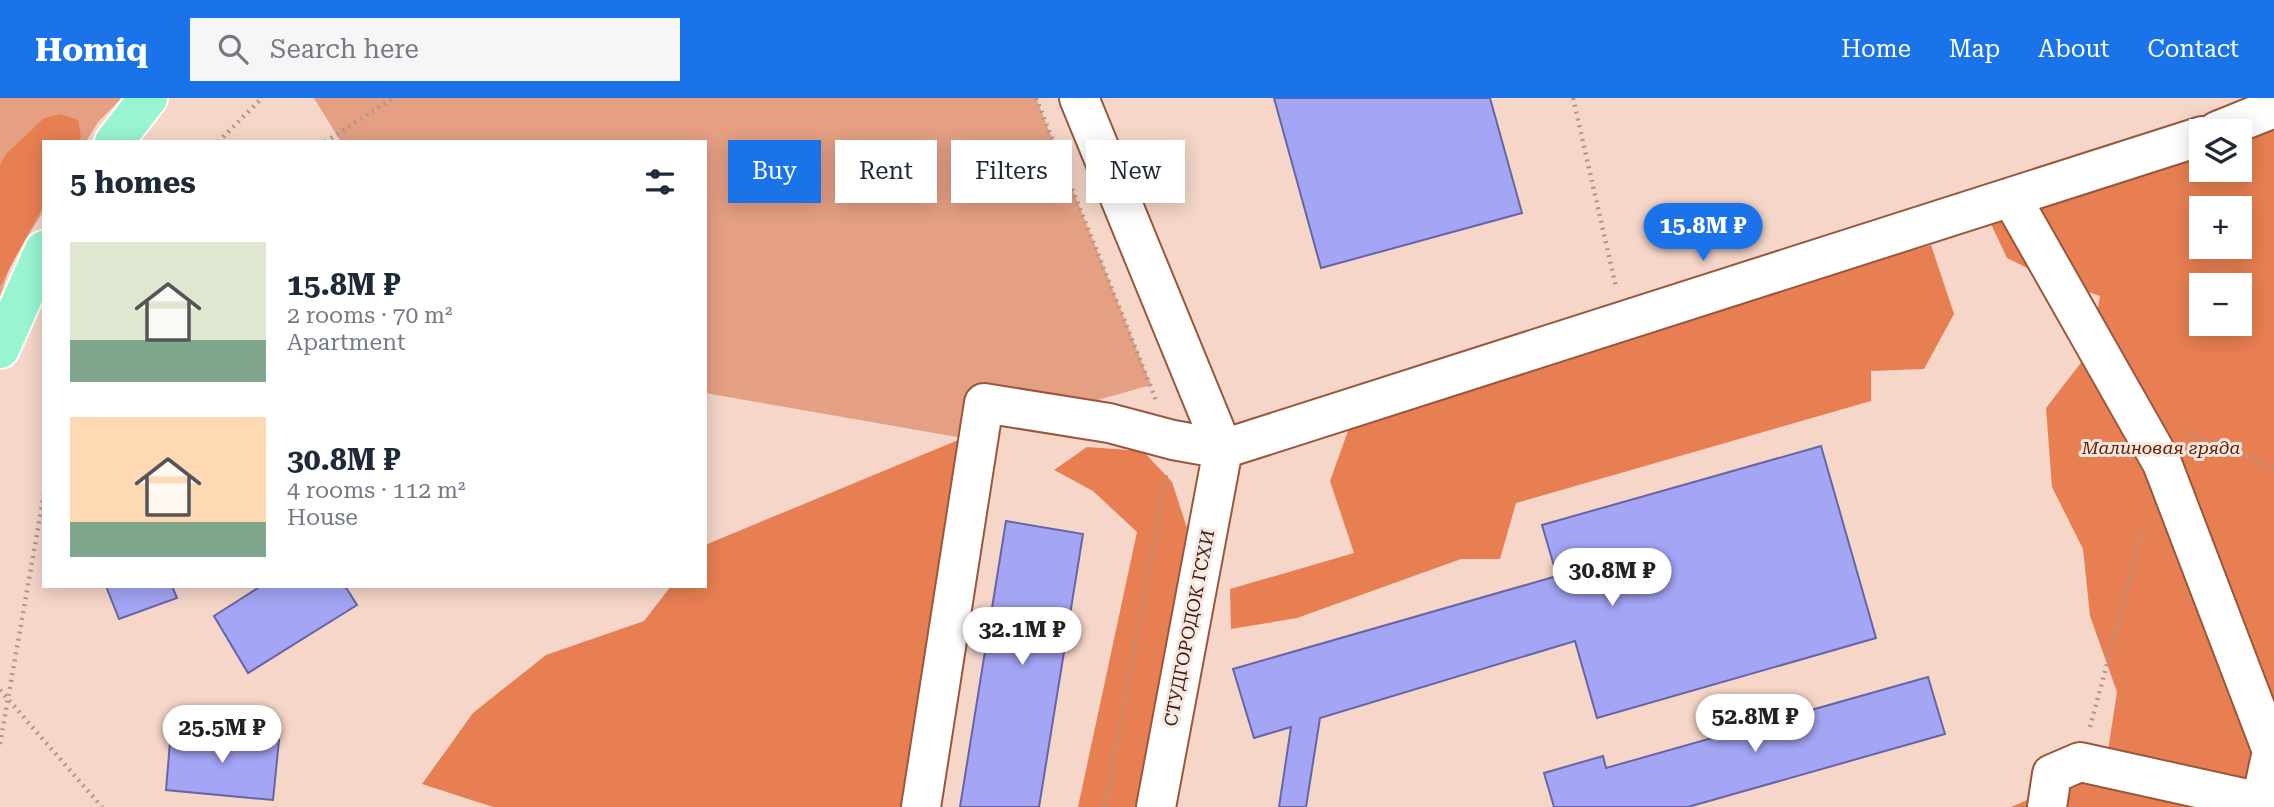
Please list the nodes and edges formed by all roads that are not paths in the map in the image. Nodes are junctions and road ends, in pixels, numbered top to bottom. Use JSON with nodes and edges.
{"nodes":[{"id":1,"x":148,"y":98,"type":"edge"},
{"id":2,"x":1079,"y":98,"type":"edge"},
{"id":3,"x":2274,"y":108,"type":"edge"},
{"id":4,"x":2247,"y":119,"type":"edge"},
{"id":5,"x":116,"y":140,"type":"edge"},
{"id":6,"x":2189,"y":140,"type":"edge"},
{"id":7,"x":2011,"y":197,"type":"junction"},
{"id":8,"x":42,"y":254,"type":"edge"},
{"id":9,"x":0,"y":349,"type":"edge"},
{"id":10,"x":1223,"y":449,"type":"junction"},
{"id":11,"x":2246,"y":803,"type":"edge"},
{"id":12,"x":921,"y":807,"type":"edge"},
{"id":13,"x":1156,"y":807,"type":"edge"},
{"id":14,"x":2047,"y":807,"type":"edge"}],
"edges":[{"from":1,"to":5,"type":"main road"},
{"from":2,"to":10,"type":"street"},
{"from":3,"to":4,"type":"street"},
{"from":6,"to":7,"type":"street"},
{"from":7,"to":10,"type":"street"},
{"from":7,"to":11,"type":"street"},
{"from":8,"to":9,"type":"main road"},
{"from":10,"to":12,"type":"street"},
{"from":10,"to":13,"type":"street","name":"СТУДГОРОДОК ГСХИ"},
{"from":11,"to":14,"type":"street"}]}
